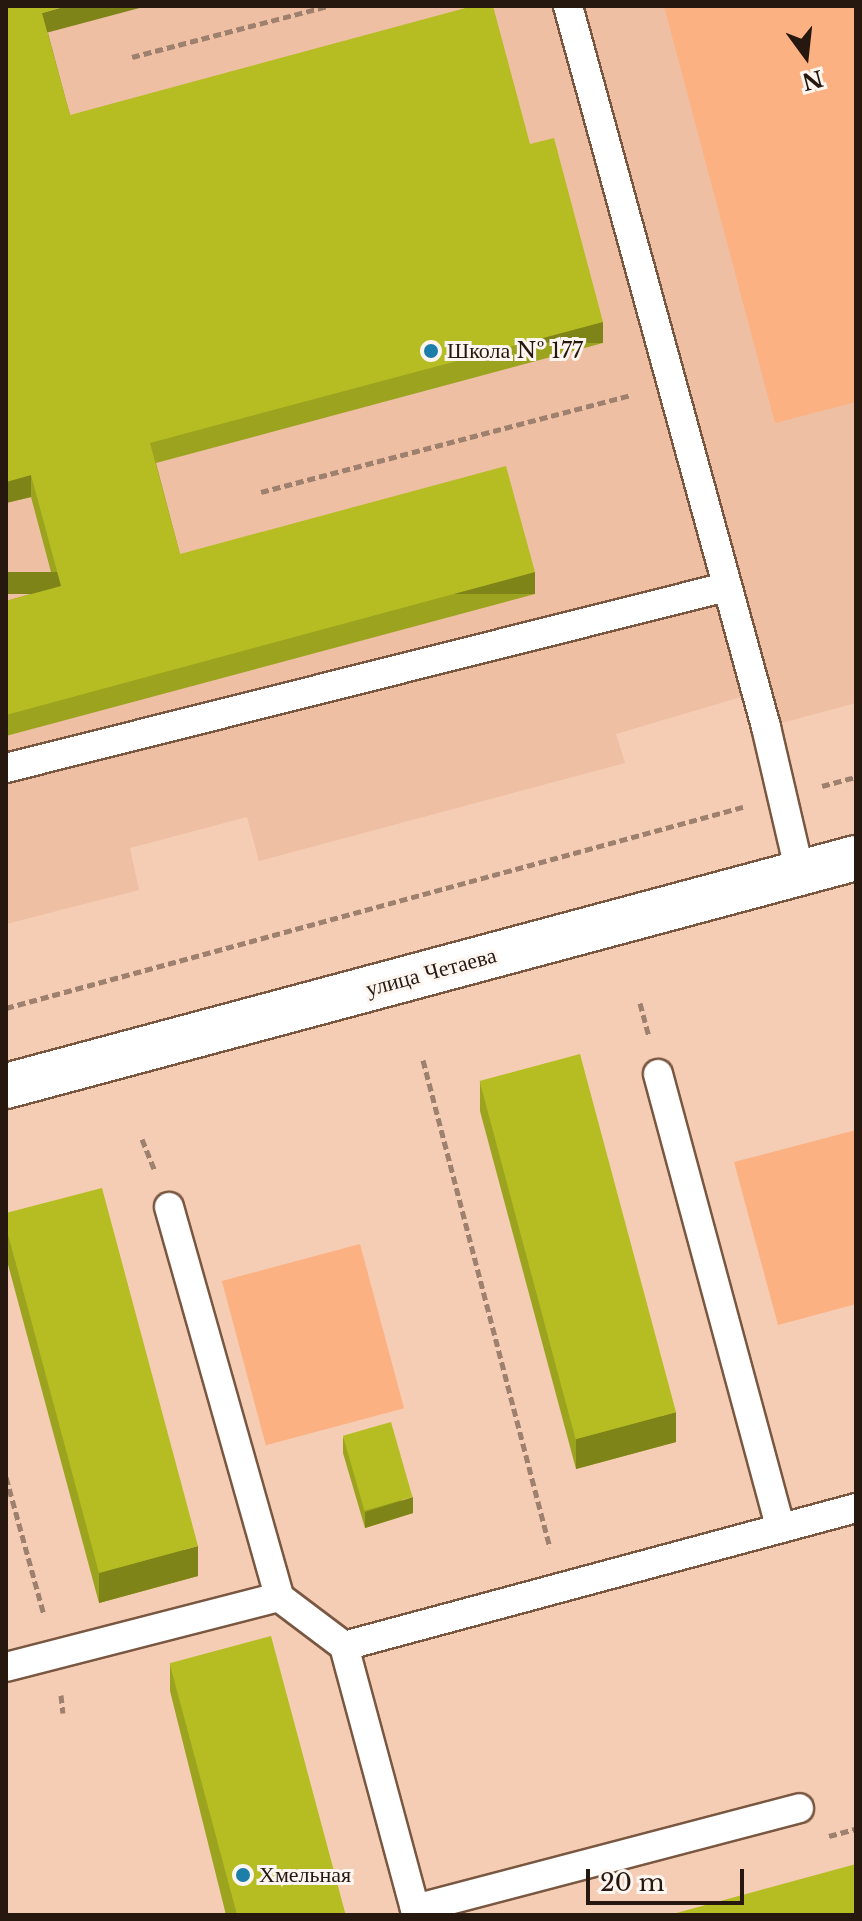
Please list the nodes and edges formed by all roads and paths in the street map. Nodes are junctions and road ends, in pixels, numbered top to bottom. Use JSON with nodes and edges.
{"nodes":[{"id":1,"x":328,"y":6,"type":"edge"},
{"id":2,"x":568,"y":6,"type":"edge"},
{"id":3,"x":132,"y":57,"type":"dead end"},
{"id":4,"x":671,"y":385,"type":"junction"},
{"id":5,"x":261,"y":492,"type":"dead end"},
{"id":6,"x":726,"y":587,"type":"junction"},
{"id":7,"x":6,"y":768,"type":"edge"},
{"id":8,"x":856,"y":777,"type":"edge"},
{"id":9,"x":782,"y":796,"type":"junction"},
{"id":10,"x":856,"y":858,"type":"edge"},
{"id":11,"x":800,"y":873,"type":"junction"},
{"id":12,"x":6,"y":1008,"type":"edge"},
{"id":13,"x":423,"y":1060,"type":"dead end"},
{"id":14,"x":658,"y":1074,"type":"dead end"},
{"id":15,"x":6,"y":1086,"type":"edge"},
{"id":16,"x":169,"y":1207,"type":"dead end"},
{"id":17,"x":6,"y":1477,"type":"edge"},
{"id":18,"x":856,"y":1508,"type":"edge"},
{"id":19,"x":780,"y":1527,"type":"junction"},
{"id":20,"x":560,"y":1587,"type":"junction"},
{"id":21,"x":279,"y":1597,"type":"junction"},
{"id":22,"x":344,"y":1646,"type":"junction"},
{"id":23,"x":55,"y":1655,"type":"junction"},
{"id":24,"x":6,"y":1667,"type":"edge"},
{"id":25,"x":63,"y":1713,"type":"dead end"},
{"id":26,"x":799,"y":1808,"type":"dead end"}],
"edges":[{"from":1,"to":3,"type":"path"},
{"from":2,"to":4,"type":"lane"},
{"from":4,"to":5,"type":"path"},
{"from":4,"to":6,"type":"lane"},
{"from":6,"to":7,"type":"lane"},
{"from":6,"to":9,"type":"lane"},
{"from":8,"to":9,"type":"path"},
{"from":9,"to":11,"type":"lane"},
{"from":9,"to":12,"type":"path"},
{"from":10,"to":11,"type":"street","name":"улица Четаева"},
{"from":11,"to":15,"type":"street","name":"улица Четаева"},
{"from":13,"to":20,"type":"path"},
{"from":14,"to":19,"type":"lane"},
{"from":16,"to":21,"type":"lane"},
{"from":17,"to":23,"type":"path"},
{"from":18,"to":19,"type":"lane"},
{"from":19,"to":20,"type":"lane"},
{"from":20,"to":22,"type":"lane"},
{"from":21,"to":22,"type":"lane"},
{"from":21,"to":23,"type":"lane"},
{"from":22,"to":26,"type":"lane"},
{"from":23,"to":24,"type":"lane"},
{"from":23,"to":25,"type":"path"}]}
